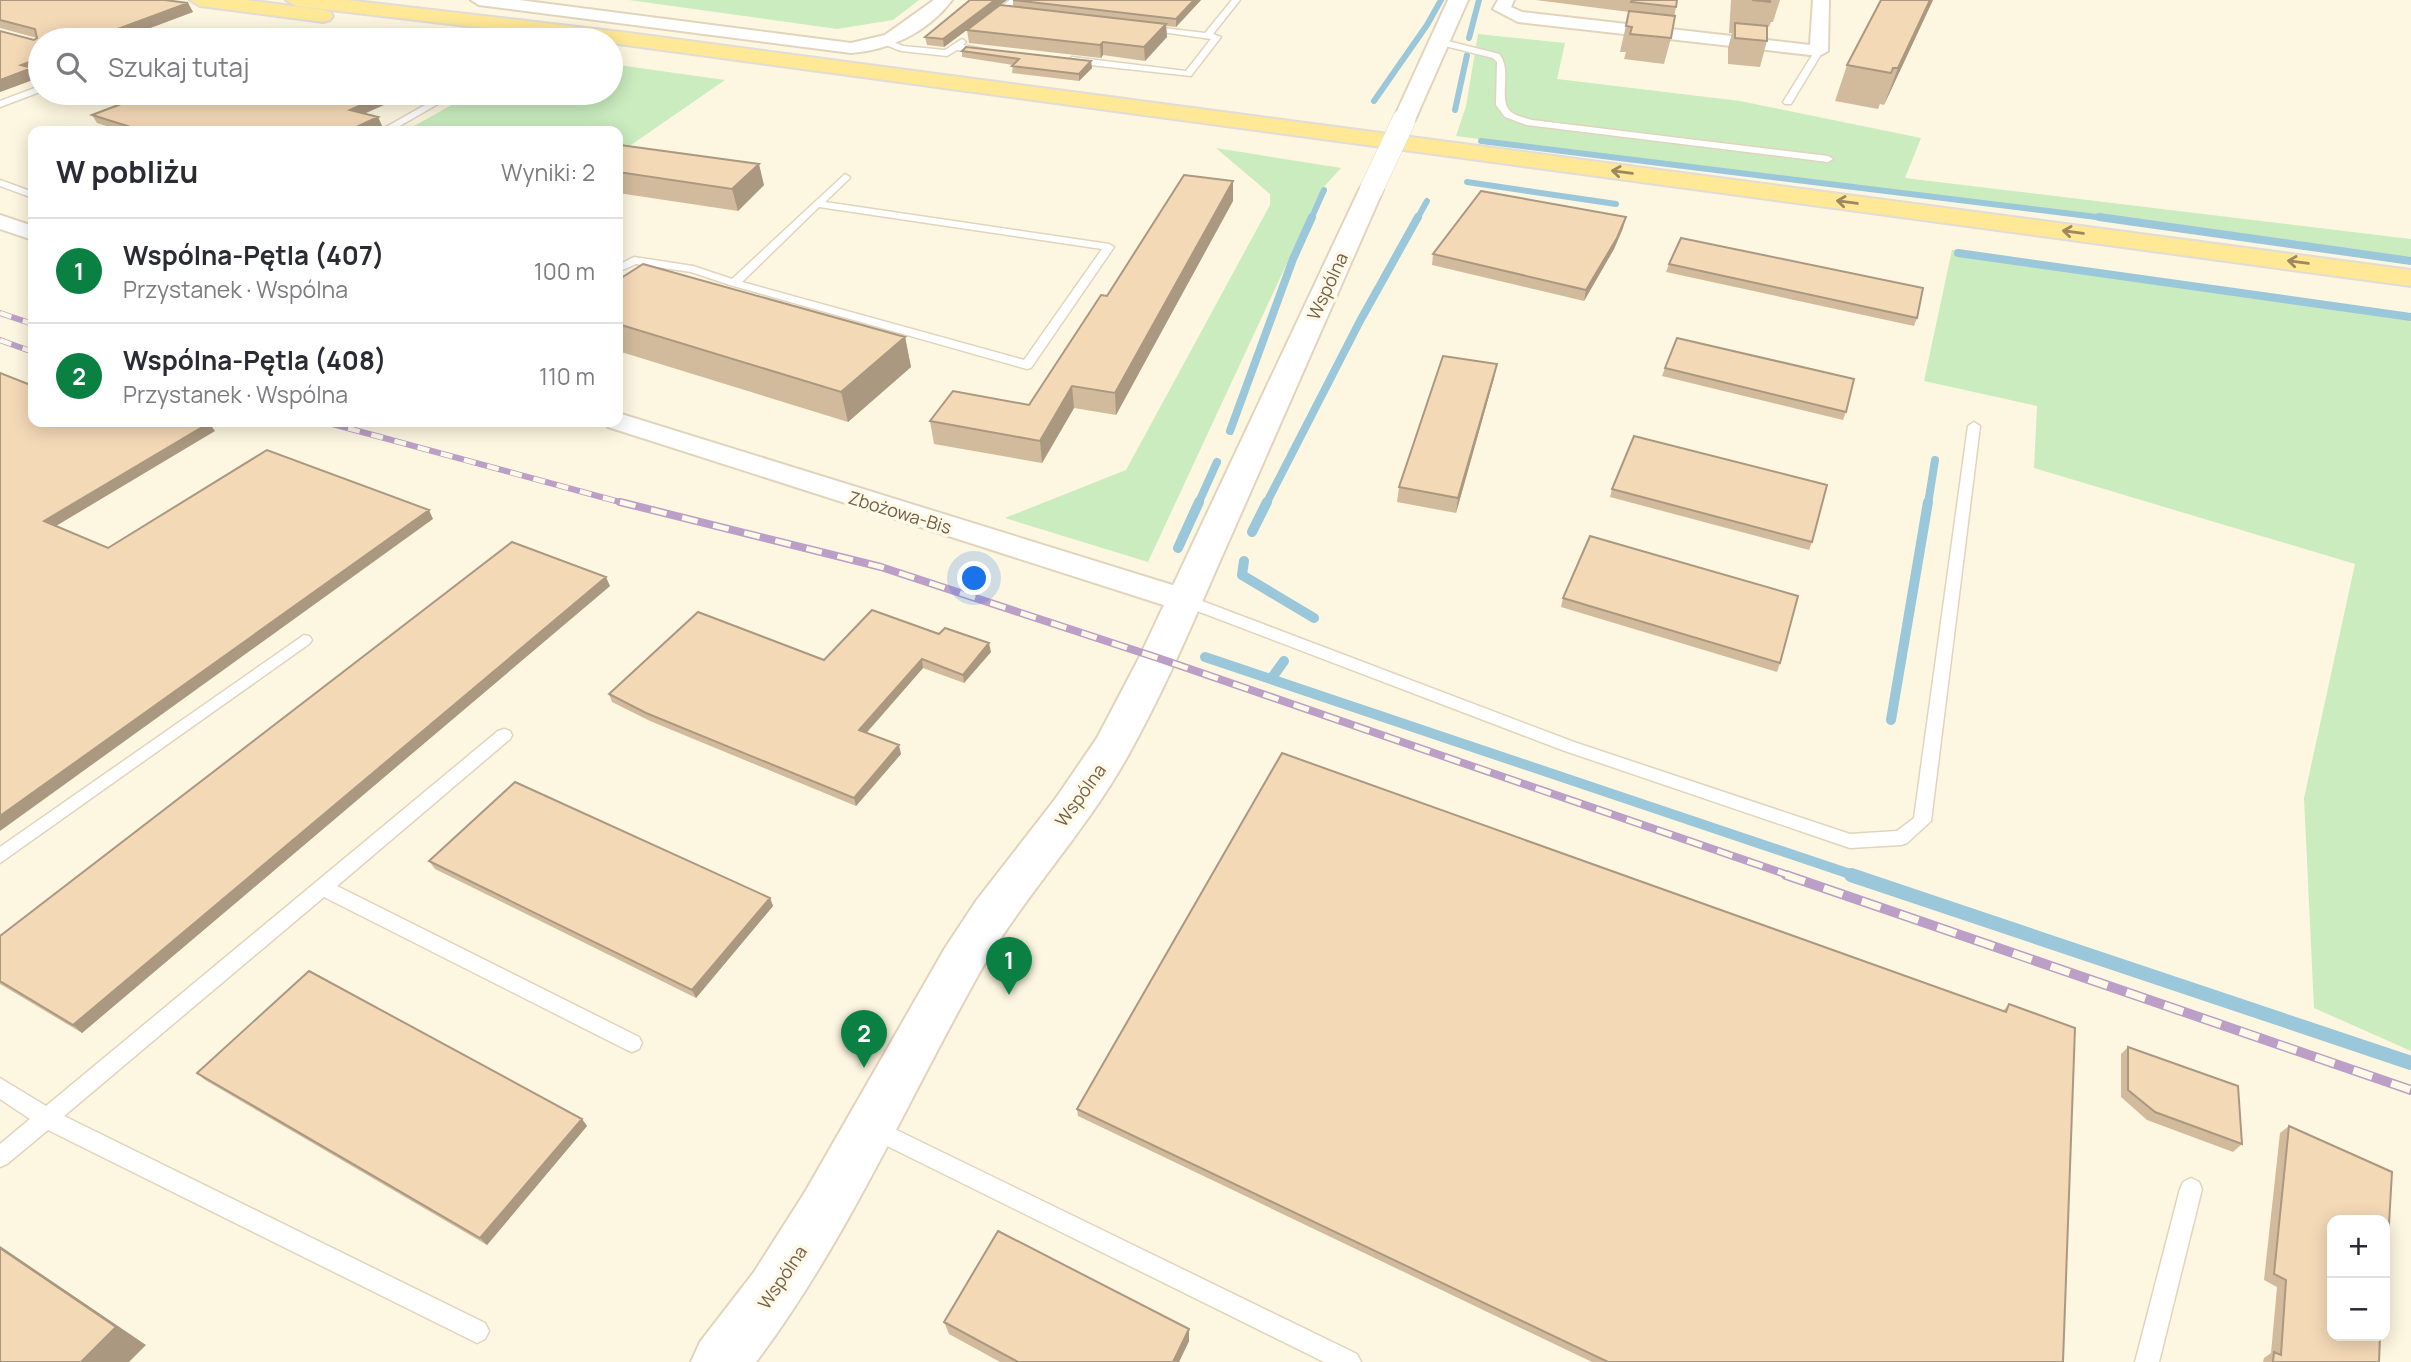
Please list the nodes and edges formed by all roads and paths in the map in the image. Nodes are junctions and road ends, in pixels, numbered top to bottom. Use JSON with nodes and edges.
{"nodes":[{"id":1,"x":200,"y":0,"type":"edge"},
{"id":2,"x":296,"y":0,"type":"edge"},
{"id":3,"x":479,"y":0,"type":"edge"},
{"id":4,"x":944,"y":0,"type":"edge"},
{"id":5,"x":1015,"y":0,"type":"edge"},
{"id":6,"x":1236,"y":0,"type":"edge"},
{"id":7,"x":1458,"y":0,"type":"edge"},
{"id":8,"x":1506,"y":0,"type":"edge"},
{"id":9,"x":1821,"y":0,"type":"edge"},
{"id":10,"x":1000,"y":12,"type":"junction"},
{"id":11,"x":1014,"y":13,"type":"edge"},
{"id":12,"x":982,"y":26,"type":"edge"},
{"id":13,"x":427,"y":28,"type":"edge"},
{"id":14,"x":540,"y":28,"type":"edge"},
{"id":15,"x":1138,"y":28,"type":"edge"},
{"id":16,"x":973,"y":33,"type":"edge"},
{"id":17,"x":1207,"y":36,"type":"junction"},
{"id":18,"x":623,"y":38,"type":"edge"},
{"id":19,"x":886,"y":42,"type":"junction"},
{"id":20,"x":1440,"y":42,"type":"junction"},
{"id":21,"x":955,"y":47,"type":"junction"},
{"id":22,"x":1819,"y":51,"type":"junction"},
{"id":23,"x":996,"y":52,"type":"edge"},
{"id":24,"x":623,"y":53,"type":"edge"},
{"id":25,"x":1065,"y":60,"type":"edge"},
{"id":26,"x":28,"y":94,"type":"edge"},
{"id":27,"x":1788,"y":102,"type":"dead end"},
{"id":28,"x":0,"y":104,"type":"edge"},
{"id":29,"x":431,"y":105,"type":"edge"},
{"id":30,"x":393,"y":126,"type":"edge"},
{"id":31,"x":1828,"y":159,"type":"dead end"},
{"id":32,"x":845,"y":177,"type":"dead end"},
{"id":33,"x":0,"y":183,"type":"edge"},
{"id":34,"x":28,"y":193,"type":"edge"},
{"id":35,"x":817,"y":204,"type":"junction"},
{"id":36,"x":0,"y":222,"type":"edge"},
{"id":37,"x":28,"y":231,"type":"edge"},
{"id":38,"x":623,"y":266,"type":"edge"},
{"id":39,"x":2411,"y":278,"type":"edge"},
{"id":40,"x":734,"y":283,"type":"junction"},
{"id":41,"x":2411,"y":299,"type":"edge"},
{"id":42,"x":623,"y":423,"type":"edge"},
{"id":43,"x":1974,"y":426,"type":"dead end"},
{"id":44,"x":1184,"y":600,"type":"junction"},
{"id":45,"x":304,"y":639,"type":"dead end"},
{"id":46,"x":504,"y":734,"type":"dead end"},
{"id":47,"x":0,"y":856,"type":"edge"},
{"id":48,"x":322,"y":887,"type":"junction"},
{"id":49,"x":632,"y":1043,"type":"dead end"},
{"id":50,"x":0,"y":1087,"type":"edge"},
{"id":51,"x":46,"y":1118,"type":"junction"},
{"id":52,"x":870,"y":1127,"type":"junction"},
{"id":53,"x":0,"y":1157,"type":"edge"},
{"id":54,"x":2190,"y":1189,"type":"dead end"},
{"id":55,"x":477,"y":1331,"type":"dead end"},
{"id":56,"x":720,"y":1362,"type":"edge"},
{"id":57,"x":1349,"y":1362,"type":"edge"},
{"id":58,"x":2147,"y":1362,"type":"edge"}],
"edges":[{"from":1,"to":13,"type":"main road"},
{"from":14,"to":2,"type":"main road","one_way":true},
{"from":3,"to":19,"type":"street"},
{"from":4,"to":19,"type":"street"},
{"from":5,"to":10,"type":"lane"},
{"from":6,"to":17,"type":"lane"},
{"from":7,"to":20,"type":"street","name":"Wspólna"},
{"from":8,"to":22,"type":"street"},
{"from":9,"to":22,"type":"street"},
{"from":10,"to":11,"type":"lane"},
{"from":10,"to":12,"type":"lane"},
{"from":15,"to":17,"type":"lane"},
{"from":16,"to":21,"type":"lane"},
{"from":17,"to":25,"type":"lane"},
{"from":39,"to":18,"type":"main road","one_way":true},
{"from":19,"to":21,"type":"lane"},
{"from":20,"to":31,"type":"lane"},
{"from":20,"to":44,"type":"street","name":"Wspólna","bridge":true},
{"from":21,"to":23,"type":"lane"},
{"from":22,"to":27,"type":"lane"},
{"from":24,"to":41,"type":"main road"},
{"from":26,"to":28,"type":"lane"},
{"from":29,"to":30,"type":"lane"},
{"from":32,"to":35,"type":"lane"},
{"from":33,"to":34,"type":"lane"},
{"from":35,"to":40,"type":"lane"},
{"from":35,"to":40,"type":"lane"},
{"from":36,"to":37,"type":"street"},
{"from":38,"to":40,"type":"lane"},
{"from":42,"to":44,"type":"street","name":"Zbożowa-Bis"},
{"from":43,"to":44,"type":"lane"},
{"from":44,"to":52,"type":"street","name":"Wspólna"},
{"from":45,"to":47,"type":"lane"},
{"from":46,"to":48,"type":"lane"},
{"from":48,"to":49,"type":"lane"},
{"from":48,"to":51,"type":"lane"},
{"from":50,"to":51,"type":"lane"},
{"from":51,"to":53,"type":"lane"},
{"from":51,"to":55,"type":"lane"},
{"from":52,"to":56,"type":"street","name":"Wspólna"},
{"from":52,"to":57,"type":"lane"},
{"from":54,"to":58,"type":"lane"}]}
